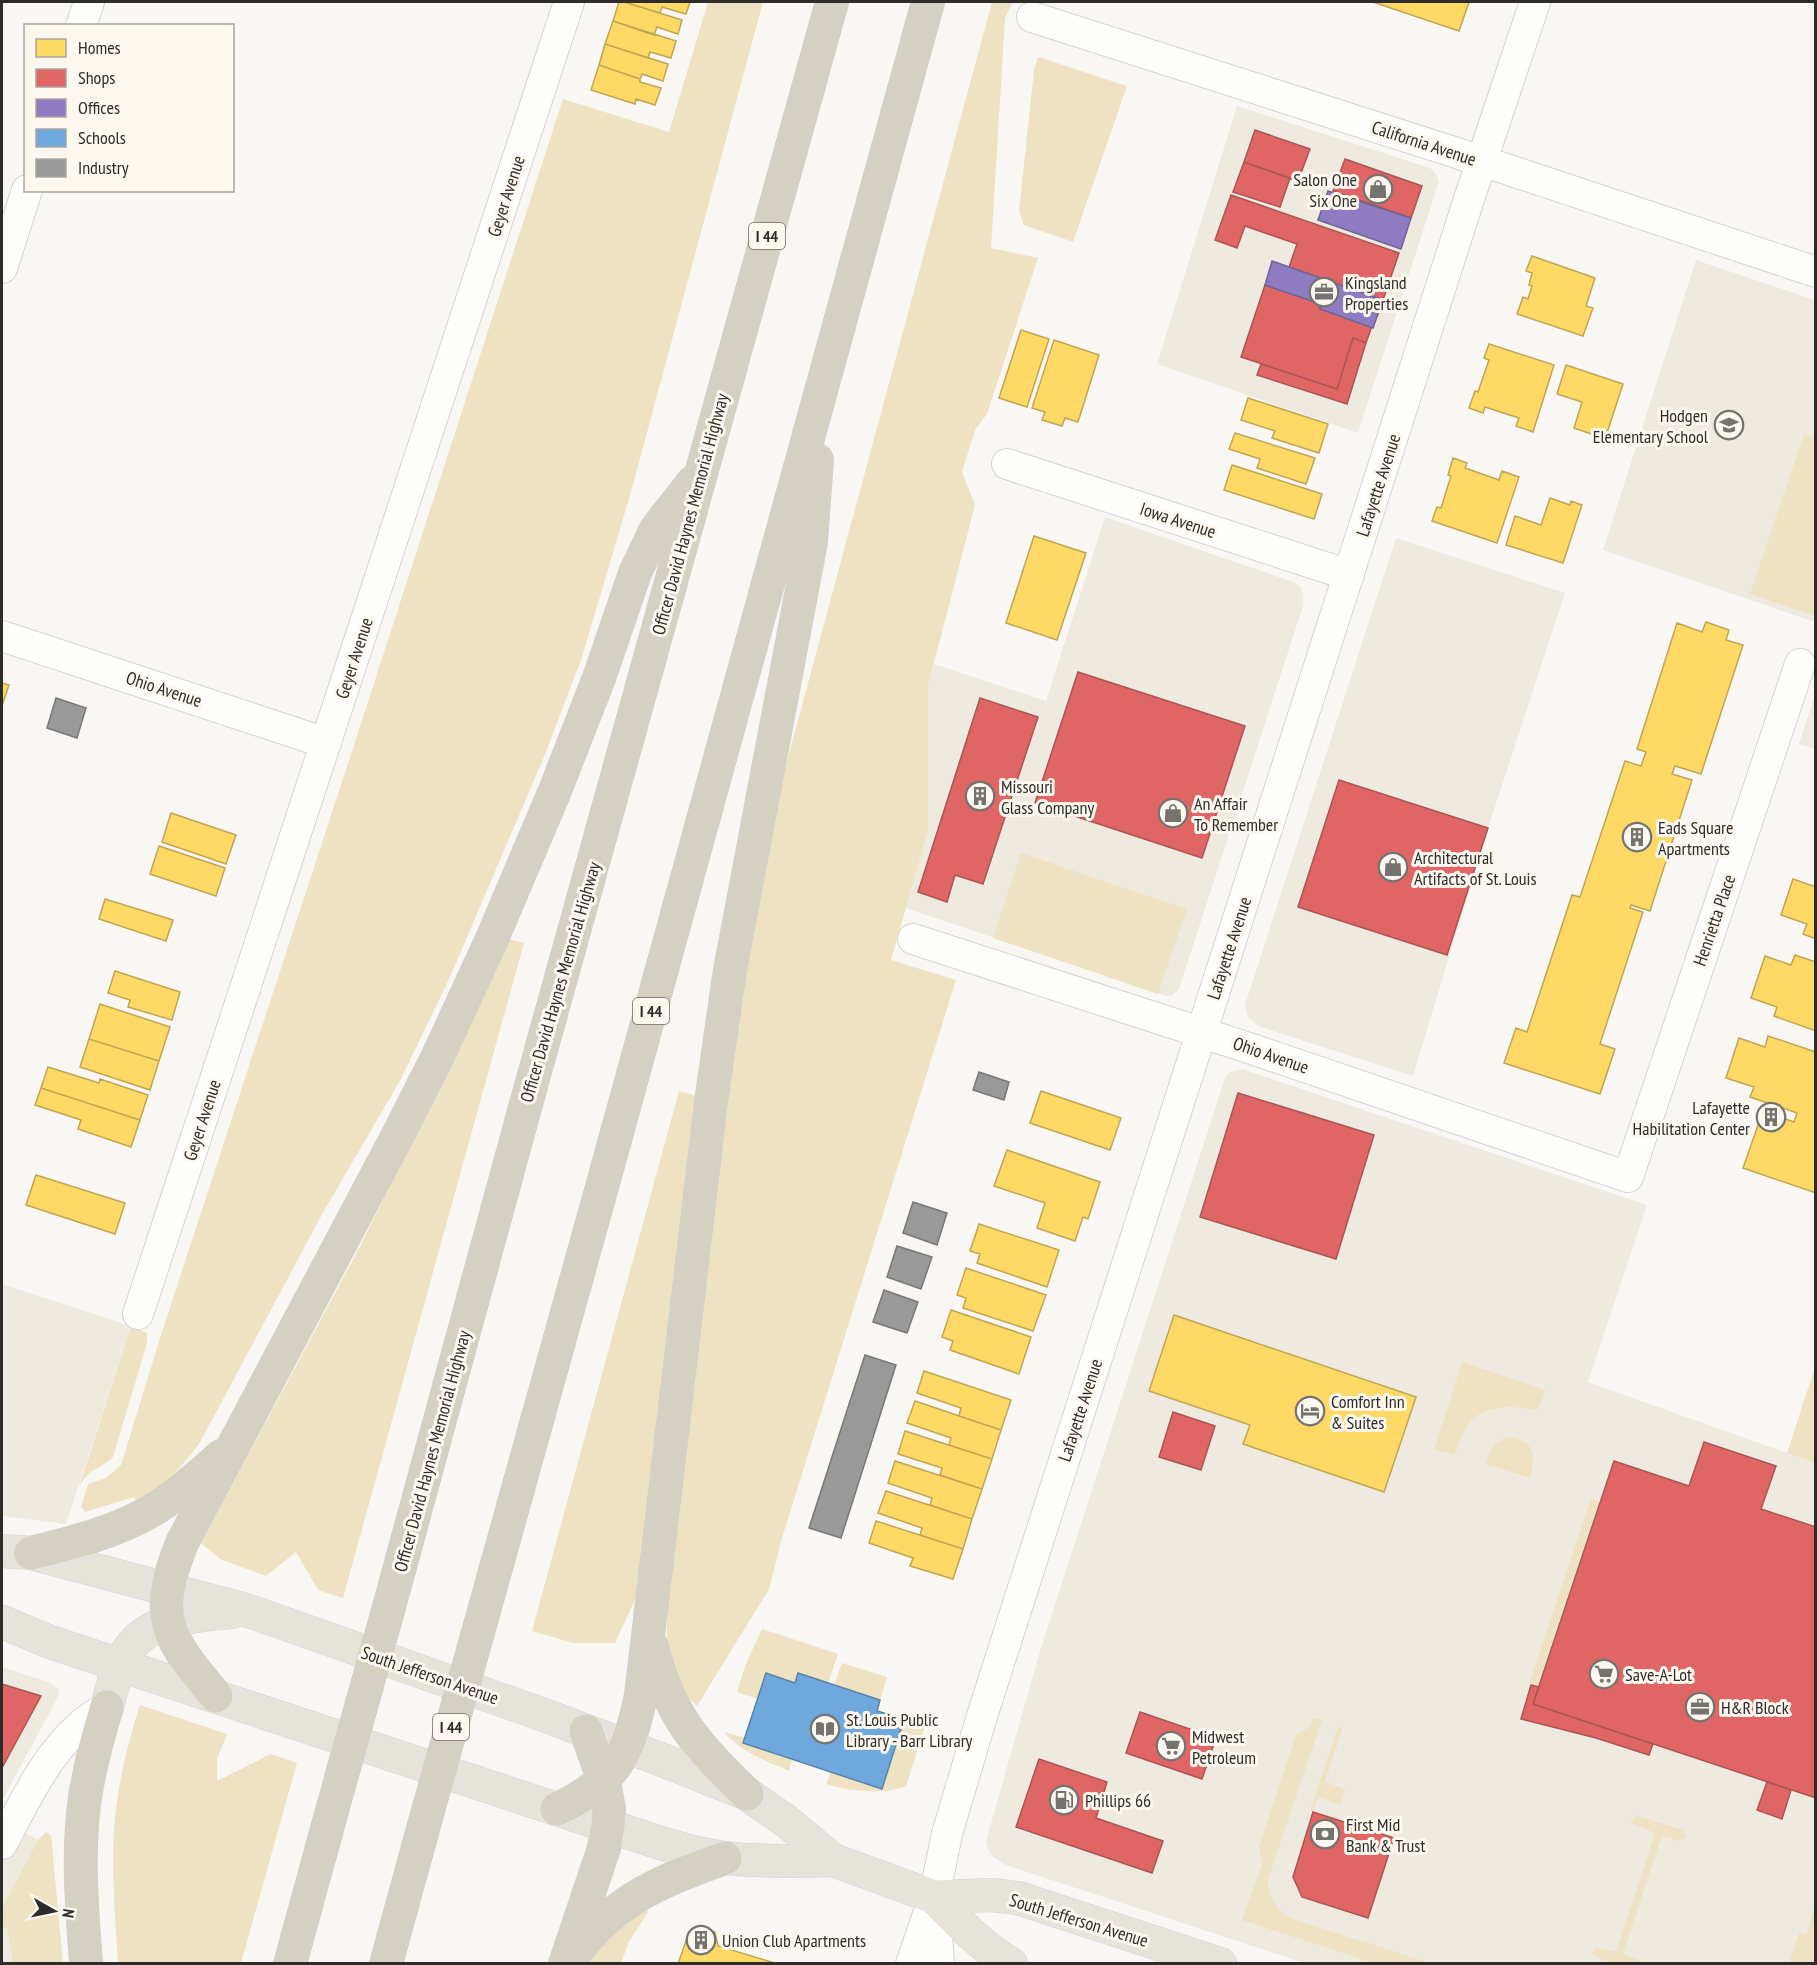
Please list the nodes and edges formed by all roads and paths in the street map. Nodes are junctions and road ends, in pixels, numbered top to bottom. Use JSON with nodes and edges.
{"nodes":[{"id":1,"x":89,"y":2,"type":"edge"},
{"id":2,"x":569,"y":2,"type":"edge"},
{"id":3,"x":832,"y":2,"type":"edge"},
{"id":4,"x":928,"y":2,"type":"edge"},
{"id":5,"x":1535,"y":2,"type":"edge"},
{"id":6,"x":1032,"y":16,"type":"dead end"},
{"id":7,"x":82,"y":24,"type":"edge"},
{"id":8,"x":1482,"y":161,"type":"junction"},
{"id":9,"x":26,"y":192,"type":"edge"},
{"id":10,"x":2,"y":268,"type":"edge"},
{"id":11,"x":1815,"y":272,"type":"edge"},
{"id":12,"x":822,"y":386,"type":"junction"},
{"id":13,"x":1007,"y":464,"type":"dead end"},
{"id":14,"x":702,"y":471,"type":"junction"},
{"id":15,"x":1348,"y":575,"type":"junction"},
{"id":16,"x":2,"y":636,"type":"edge"},
{"id":17,"x":1800,"y":664,"type":"dead end"},
{"id":18,"x":326,"y":743,"type":"junction"},
{"id":19,"x":913,"y":939,"type":"dead end"},
{"id":20,"x":1202,"y":1032,"type":"junction"},
{"id":21,"x":1628,"y":1177,"type":"joint"},
{"id":22,"x":138,"y":1314,"type":"dead end"},
{"id":23,"x":236,"y":1443,"type":"junction"},
{"id":24,"x":16,"y":1552,"type":"edge"},
{"id":25,"x":167,"y":1588,"type":"junction"},
{"id":26,"x":246,"y":1610,"type":"junction"},
{"id":27,"x":2,"y":1622,"type":"edge"},
{"id":28,"x":168,"y":1622,"type":"junction"},
{"id":29,"x":649,"y":1633,"type":"junction"},
{"id":30,"x":121,"y":1664,"type":"junction"},
{"id":31,"x":216,"y":1696,"type":"junction"},
{"id":32,"x":107,"y":1707,"type":"junction"},
{"id":33,"x":586,"y":1731,"type":"junction"},
{"id":34,"x":626,"y":1746,"type":"junction"},
{"id":35,"x":604,"y":1780,"type":"junction"},
{"id":36,"x":747,"y":1794,"type":"junction"},
{"id":37,"x":557,"y":1809,"type":"junction"},
{"id":38,"x":608,"y":1826,"type":"junction"},
{"id":39,"x":2,"y":1844,"type":"edge"},
{"id":40,"x":725,"y":1858,"type":"junction"},
{"id":41,"x":833,"y":1860,"type":"junction"},
{"id":42,"x":934,"y":1897,"type":"junction"},
{"id":43,"x":86,"y":1964,"type":"edge"},
{"id":44,"x":290,"y":1964,"type":"edge"},
{"id":45,"x":386,"y":1964,"type":"edge"},
{"id":46,"x":566,"y":1964,"type":"edge"},
{"id":47,"x":911,"y":1964,"type":"edge"},
{"id":48,"x":939,"y":1964,"type":"edge"},
{"id":49,"x":1011,"y":1964,"type":"edge"},
{"id":50,"x":1220,"y":1964,"type":"edge"}],
"edges":[{"from":1,"to":7,"type":"street"},
{"from":2,"to":18,"type":"street","name":"Geyer Avenue"},
{"from":3,"to":14,"type":"highway","name":"Officer David Haynes Memorial Highway","number":"I 44"},
{"from":4,"to":12,"type":"highway","number":"I 44"},
{"from":5,"to":8,"type":"street","name":"Lafayette Avenue"},
{"from":6,"to":8,"type":"street","name":"California Avenue"},
{"from":8,"to":11,"type":"street","name":"California Avenue"},
{"from":8,"to":15,"type":"street","name":"Lafayette Avenue"},
{"from":9,"to":10,"type":"street"},
{"from":12,"to":29,"type":"highway"},
{"from":12,"to":45,"type":"highway","number":"I 44","bridge":true},
{"from":13,"to":15,"type":"street","name":"Iowa Avenue"},
{"from":14,"to":23,"type":"highway"},
{"from":14,"to":44,"type":"highway","name":"Officer David Haynes Memorial Highway","number":"I 44","bridge":true},
{"from":15,"to":20,"type":"street","name":"Lafayette Avenue"},
{"from":16,"to":18,"type":"street","name":"Ohio Avenue"},
{"from":17,"to":21,"type":"street","name":"Henrietta Place"},
{"from":18,"to":22,"type":"street","name":"Geyer Avenue"},
{"from":19,"to":20,"type":"street","name":"Ohio Avenue"},
{"from":20,"to":21,"type":"street","name":"Ohio Avenue"},
{"from":20,"to":42,"type":"street","name":"Lafayette Avenue"},
{"from":23,"to":24,"type":"highway"},
{"from":23,"to":25,"type":"highway"},
{"from":24,"to":25,"type":"main road","name":"South Jefferson Avenue"},
{"from":25,"to":26,"type":"main road","name":"South Jefferson Avenue"},
{"from":25,"to":28,"type":"highway"},
{"from":26,"to":28,"type":"main road"},
{"from":26,"to":33,"type":"main road","name":"South Jefferson Avenue"},
{"from":27,"to":30,"type":"main road","name":"South Jefferson Avenue"},
{"from":28,"to":30,"type":"main road"},
{"from":28,"to":31,"type":"highway"},
{"from":29,"to":34,"type":"highway"},
{"from":29,"to":36,"type":"highway"},
{"from":30,"to":31,"type":"main road","name":"South Jefferson Avenue"},
{"from":30,"to":32,"type":"main road"},
{"from":31,"to":37,"type":"main road","name":"South Jefferson Avenue"},
{"from":32,"to":39,"type":"street"},
{"from":32,"to":43,"type":"highway"},
{"from":33,"to":34,"type":"main road","name":"South Jefferson Avenue"},
{"from":33,"to":35,"type":"highway"},
{"from":34,"to":35,"type":"highway"},
{"from":34,"to":36,"type":"main road","name":"South Jefferson Avenue"},
{"from":35,"to":37,"type":"highway"},
{"from":35,"to":38,"type":"highway"},
{"from":36,"to":41,"type":"main road","name":"South Jefferson Avenue"},
{"from":37,"to":38,"type":"main road","name":"South Jefferson Avenue"},
{"from":38,"to":40,"type":"main road","name":"South Jefferson Avenue"},
{"from":38,"to":46,"type":"highway"},
{"from":40,"to":41,"type":"main road","name":"South Jefferson Avenue"},
{"from":40,"to":46,"type":"highway"},
{"from":41,"to":42,"type":"main road","name":"South Jefferson Avenue"},
{"from":42,"to":47,"type":"street","name":"Lafayette Avenue"},
{"from":42,"to":48,"type":"street","name":"Lafayette Avenue"},
{"from":42,"to":49,"type":"main road","name":"South Jefferson Avenue"},
{"from":42,"to":50,"type":"main road","name":"South Jefferson Avenue"}]}
